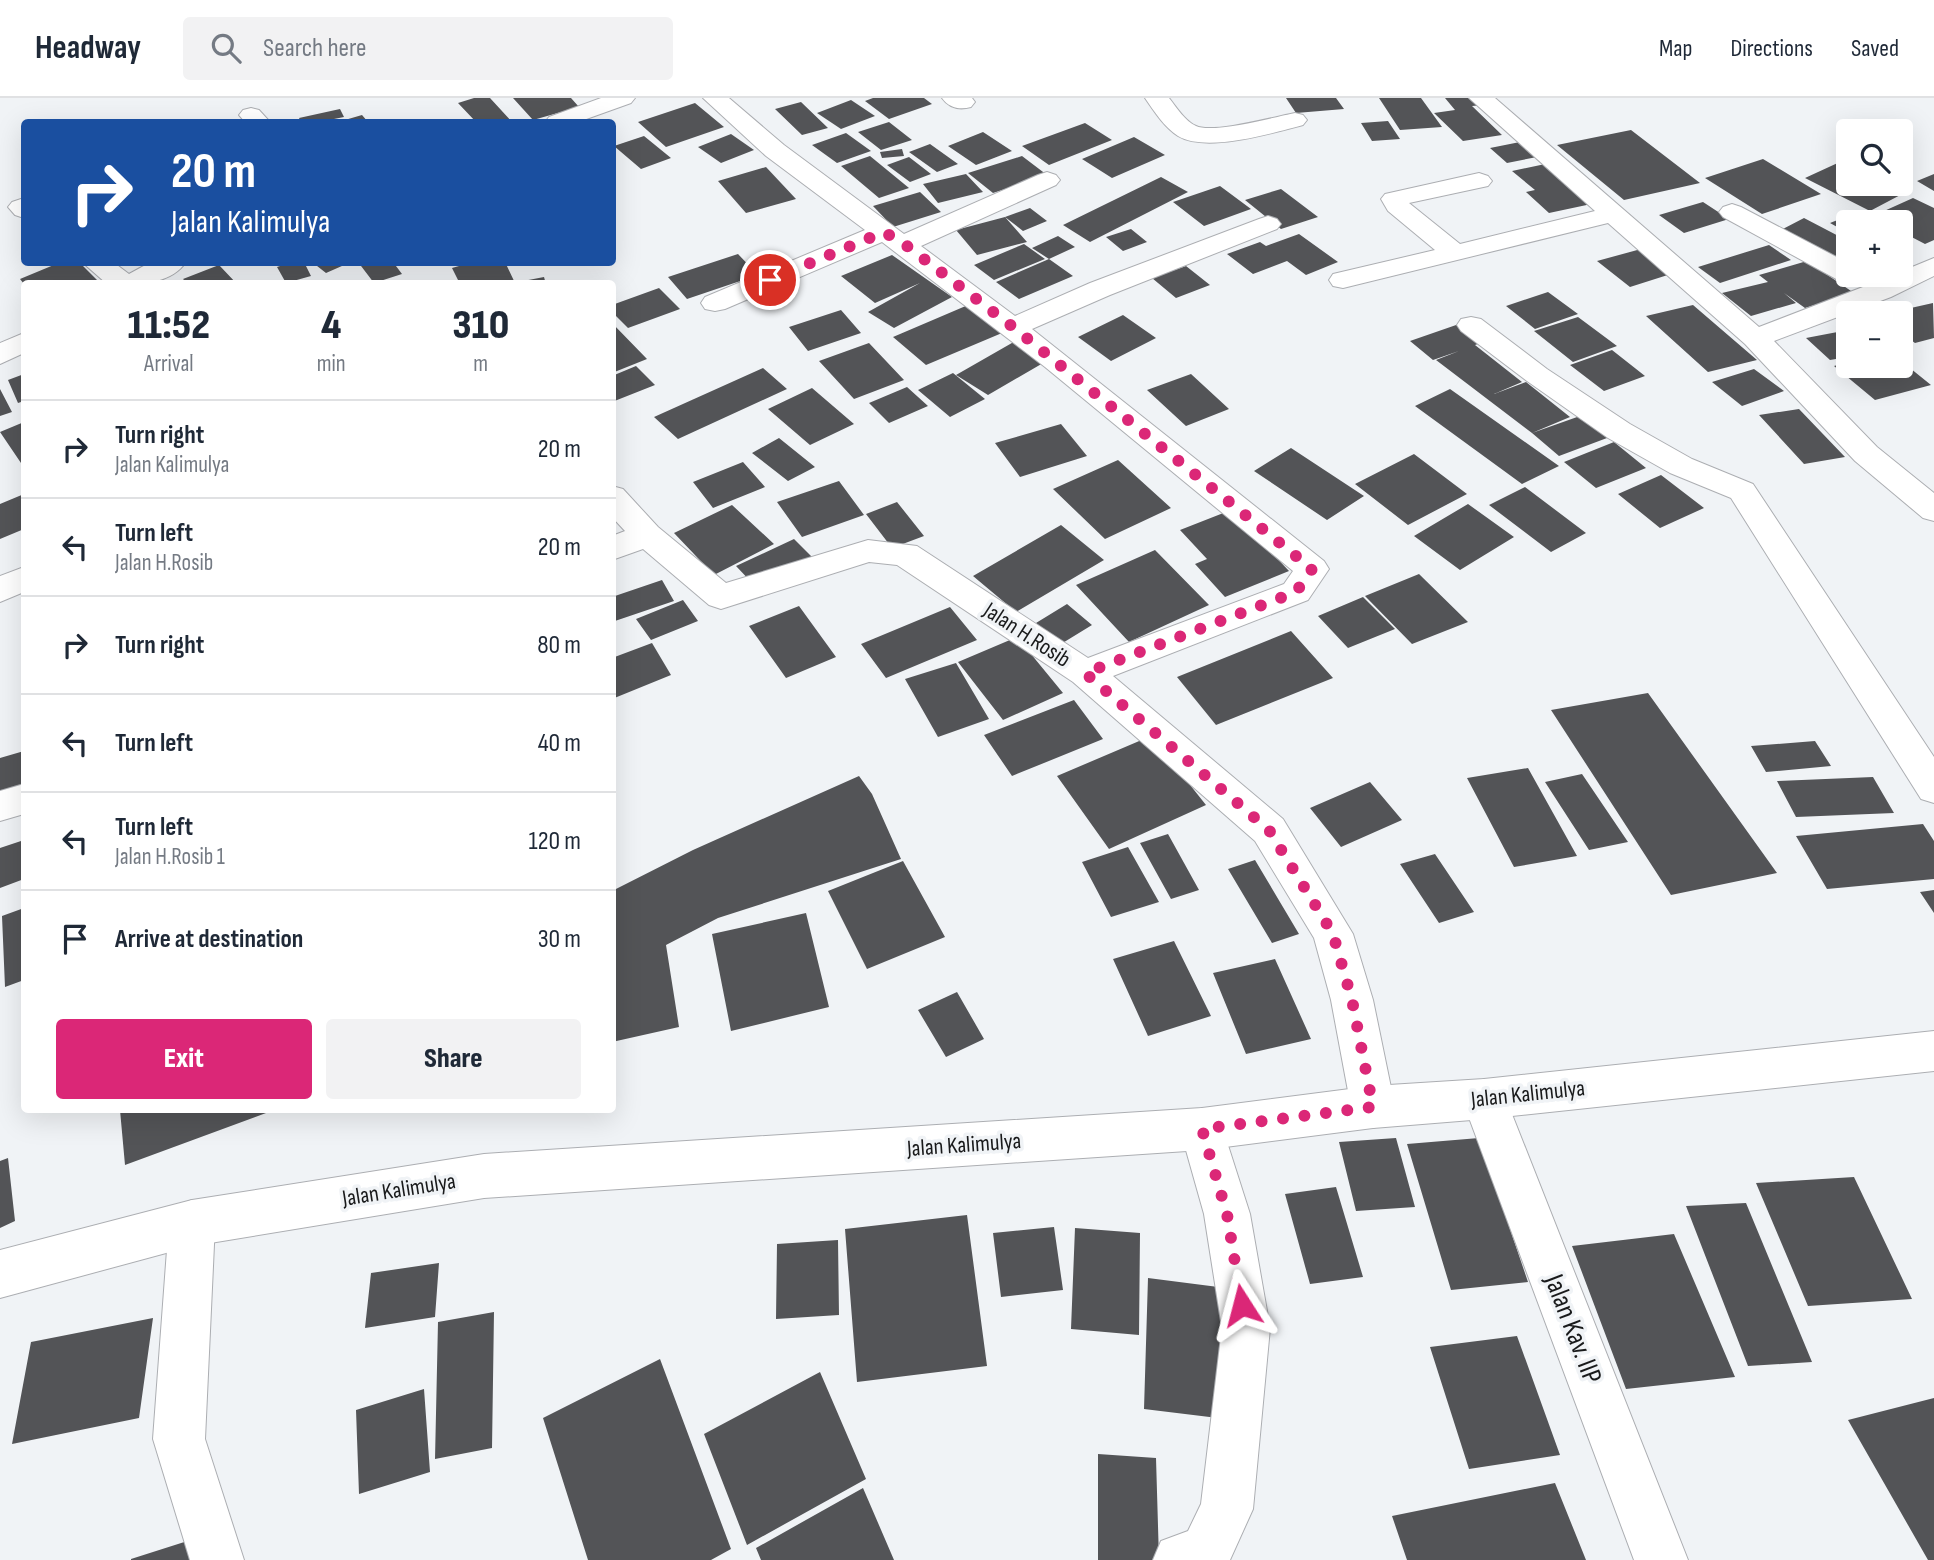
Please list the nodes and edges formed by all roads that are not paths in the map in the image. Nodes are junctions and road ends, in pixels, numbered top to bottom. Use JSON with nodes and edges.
{"nodes":[{"id":1,"x":623,"y":98,"type":"edge"},
{"id":2,"x":715,"y":98,"type":"edge"},
{"id":3,"x":1157,"y":98,"type":"edge"},
{"id":4,"x":1481,"y":98,"type":"edge"},
{"id":5,"x":565,"y":119,"type":"edge"},
{"id":6,"x":1295,"y":120,"type":"dead end"},
{"id":7,"x":1047,"y":180,"type":"dead end"},
{"id":8,"x":1479,"y":181,"type":"dead end"},
{"id":9,"x":1732,"y":212,"type":"dead end"},
{"id":10,"x":1614,"y":214,"type":"junction"},
{"id":11,"x":1268,"y":224,"type":"dead end"},
{"id":12,"x":893,"y":238,"type":"junction"},
{"id":13,"x":1455,"y":253,"type":"junction"},
{"id":14,"x":101,"y":266,"type":"edge"},
{"id":15,"x":165,"y":266,"type":"edge"},
{"id":16,"x":1934,"y":266,"type":"edge"},
{"id":17,"x":1836,"y":267,"type":"edge"},
{"id":18,"x":121,"y":280,"type":"edge"},
{"id":19,"x":135,"y":280,"type":"edge"},
{"id":20,"x":1343,"y":280,"type":"dead end"},
{"id":21,"x":1873,"y":287,"type":"edge"},
{"id":22,"x":1881,"y":291,"type":"junction"},
{"id":23,"x":715,"y":303,"type":"dead end"},
{"id":24,"x":1471,"y":325,"type":"dead end"},
{"id":25,"x":1013,"y":327,"type":"junction"},
{"id":26,"x":1755,"y":338,"type":"junction"},
{"id":27,"x":21,"y":344,"type":"edge"},
{"id":28,"x":0,"y":355,"type":"edge"},
{"id":29,"x":616,"y":500,"type":"edge"},
{"id":30,"x":1934,"y":510,"type":"edge"},
{"id":31,"x":647,"y":535,"type":"junction"},
{"id":32,"x":616,"y":547,"type":"edge"},
{"id":33,"x":21,"y":580,"type":"edge"},
{"id":34,"x":0,"y":590,"type":"edge"},
{"id":35,"x":1085,"y":673,"type":"junction"},
{"id":36,"x":1934,"y":788,"type":"edge"},
{"id":37,"x":21,"y":800,"type":"edge"},
{"id":38,"x":0,"y":806,"type":"edge"},
{"id":39,"x":1934,"y":1051,"type":"edge"},
{"id":40,"x":1484,"y":1099,"type":"junction"},
{"id":41,"x":1373,"y":1107,"type":"junction"},
{"id":42,"x":1202,"y":1129,"type":"junction"},
{"id":43,"x":192,"y":1223,"type":"junction"},
{"id":44,"x":0,"y":1274,"type":"edge"},
{"id":45,"x":217,"y":1560,"type":"edge"},
{"id":46,"x":1180,"y":1560,"type":"edge"},
{"id":47,"x":1661,"y":1560,"type":"edge"}],
"edges":[{"from":1,"to":5,"type":"street"},
{"from":2,"to":12,"type":"street"},
{"from":3,"to":6,"type":"street"},
{"from":4,"to":10,"type":"street"},
{"from":7,"to":12,"type":"street"},
{"from":8,"to":13,"type":"street"},
{"from":9,"to":17,"type":"street"},
{"from":10,"to":13,"type":"street"},
{"from":10,"to":26,"type":"street"},
{"from":11,"to":25,"type":"street"},
{"from":12,"to":23,"type":"street"},
{"from":12,"to":25,"type":"street"},
{"from":13,"to":20,"type":"street"},
{"from":14,"to":18,"type":"street"},
{"from":15,"to":19,"type":"street"},
{"from":16,"to":22,"type":"street"},
{"from":21,"to":22,"type":"street"},
{"from":22,"to":26,"type":"street"},
{"from":24,"to":36,"type":"street"},
{"from":25,"to":35,"type":"street"},
{"from":26,"to":30,"type":"street"},
{"from":27,"to":28,"type":"street"},
{"from":29,"to":31,"type":"street","name":"Jalan H.Rosib"},
{"from":31,"to":32,"type":"street"},
{"from":31,"to":35,"type":"street","name":"Jalan H.Rosib"},
{"from":33,"to":34,"type":"street"},
{"from":35,"to":41,"type":"street","name":"Jalan H.Rosib"},
{"from":37,"to":38,"type":"street"},
{"from":39,"to":40,"type":"street","name":"Jalan Kalimulya"},
{"from":40,"to":41,"type":"street","name":"Jalan Kalimulya"},
{"from":40,"to":47,"type":"street","name":"Jalan Kav. IIP"},
{"from":41,"to":42,"type":"street","name":"Jalan Kalimulya"},
{"from":42,"to":43,"type":"street","name":"Jalan Kalimulya"},
{"from":42,"to":46,"type":"street"},
{"from":43,"to":44,"type":"street","name":"Jalan Kalimulya"},
{"from":43,"to":45,"type":"street"}]}
